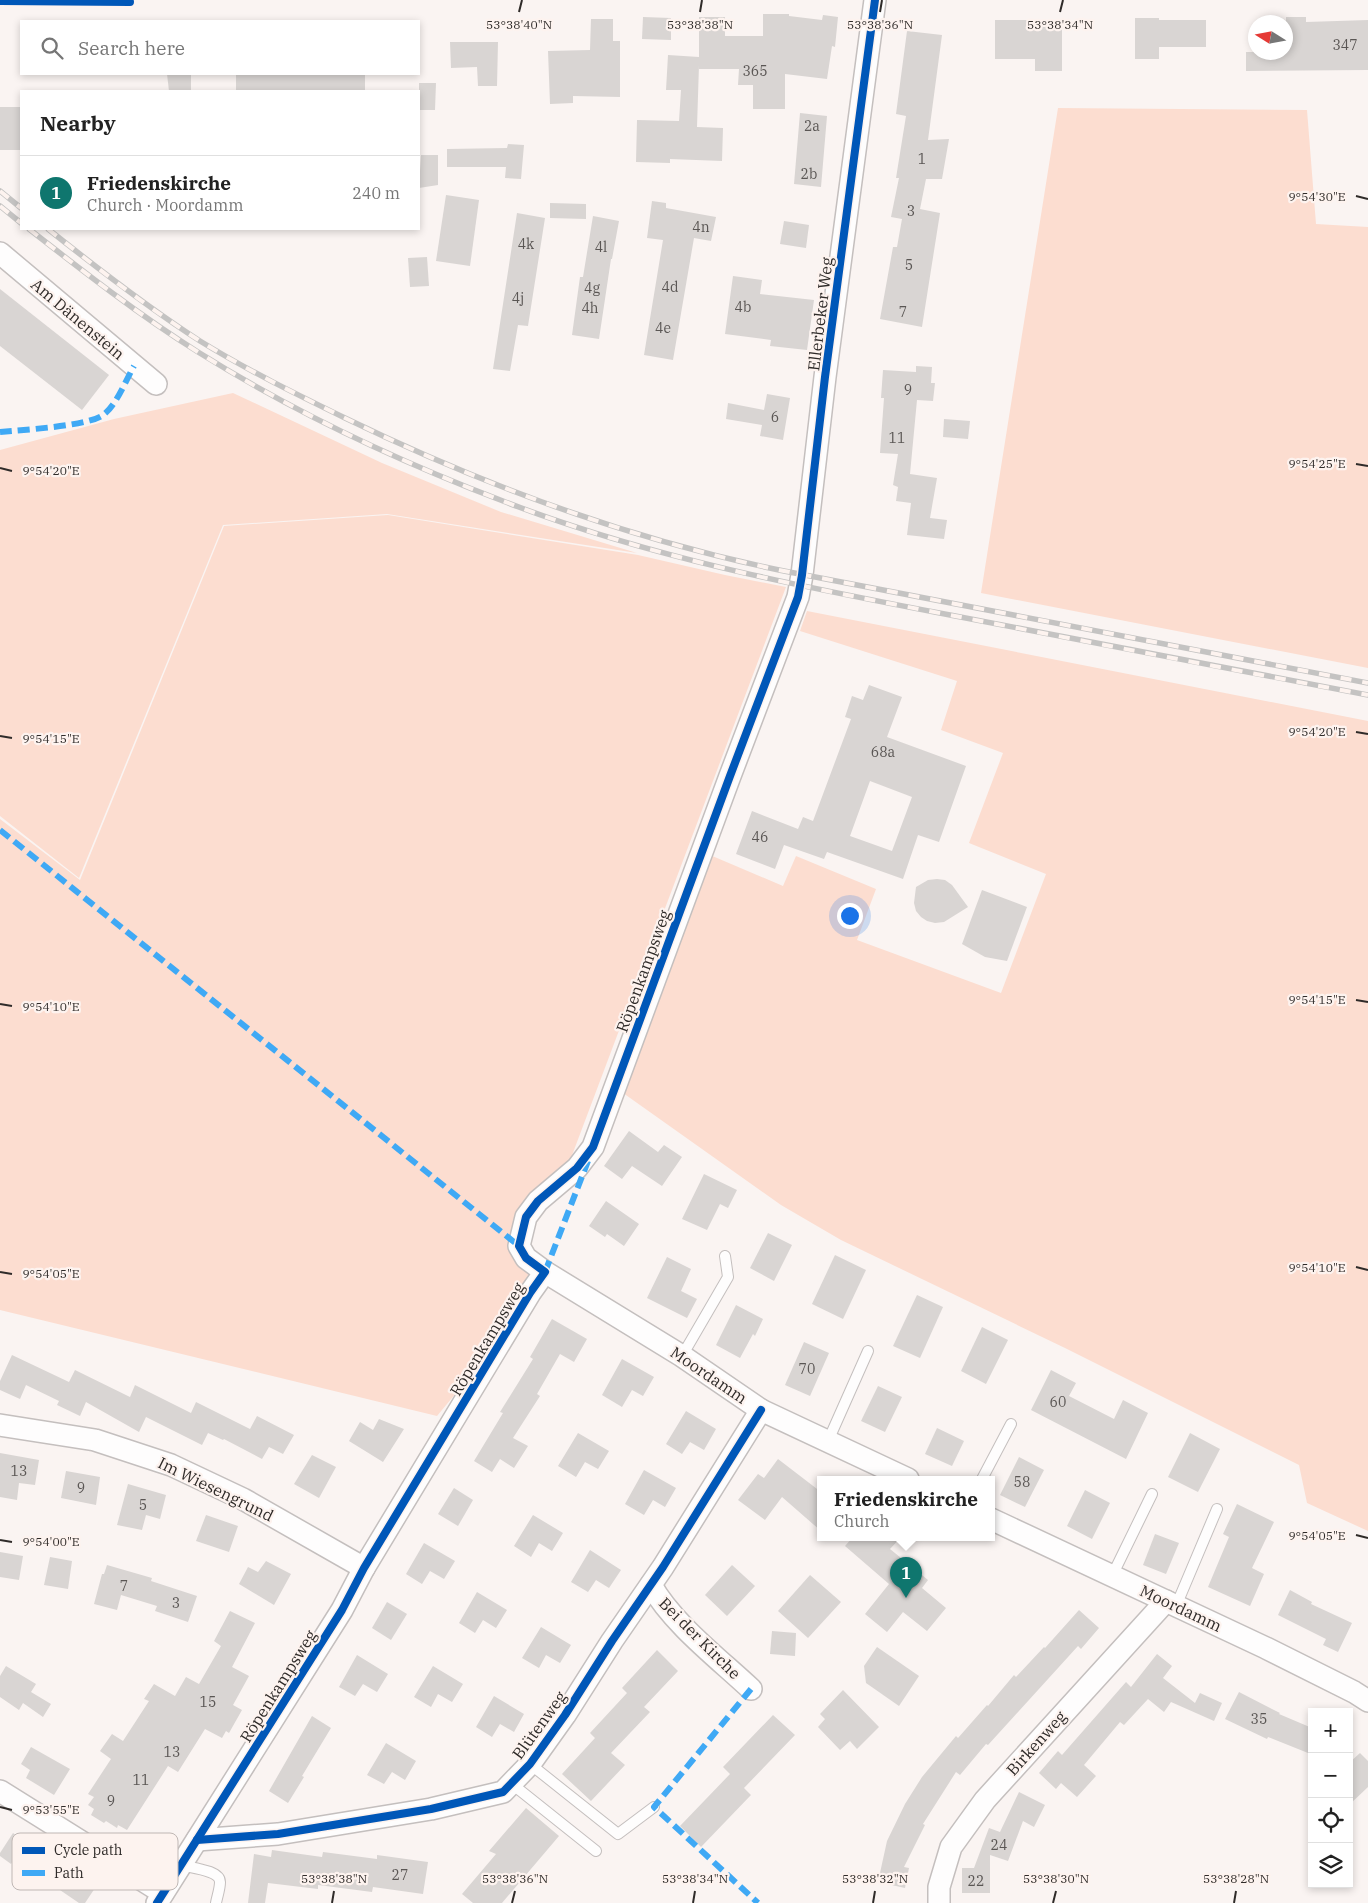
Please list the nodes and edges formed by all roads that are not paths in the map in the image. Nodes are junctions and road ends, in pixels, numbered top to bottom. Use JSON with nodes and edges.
{"nodes":[{"id":1,"x":875,"y":0,"type":"edge"},
{"id":2,"x":0,"y":253,"type":"edge"},
{"id":3,"x":156,"y":384,"type":"dead end"},
{"id":4,"x":785,"y":630,"type":"joint"},
{"id":5,"x":724,"y":1256,"type":"dead end"},
{"id":6,"x":545,"y":1272,"type":"junction"},
{"id":7,"x":868,"y":1351,"type":"dead end"},
{"id":8,"x":682,"y":1356,"type":"junction"},
{"id":9,"x":761,"y":1410,"type":"junction"},
{"id":10,"x":1011,"y":1424,"type":"dead end"},
{"id":11,"x":0,"y":1425,"type":"edge"},
{"id":12,"x":828,"y":1442,"type":"junction"},
{"id":13,"x":902,"y":1476,"type":"edge"},
{"id":14,"x":984,"y":1476,"type":"edge"},
{"id":15,"x":1152,"y":1494,"type":"dead end"},
{"id":16,"x":1217,"y":1509,"type":"dead end"},
{"id":17,"x":995,"y":1521,"type":"edge"},
{"id":18,"x":364,"y":1568,"type":"junction"},
{"id":19,"x":1112,"y":1576,"type":"junction"},
{"id":20,"x":651,"y":1586,"type":"junction"},
{"id":21,"x":1171,"y":1604,"type":"junction"},
{"id":22,"x":751,"y":1689,"type":"dead end"},
{"id":23,"x":1368,"y":1701,"type":"edge"},
{"id":24,"x":530,"y":1764,"type":"junction"},
{"id":25,"x":512,"y":1784,"type":"junction"},
{"id":26,"x":0,"y":1791,"type":"edge"},
{"id":27,"x":654,"y":1807,"type":"dead end"},
{"id":28,"x":63,"y":1833,"type":"edge"},
{"id":29,"x":197,"y":1840,"type":"junction"},
{"id":30,"x":596,"y":1851,"type":"dead end"},
{"id":31,"x":181,"y":1865,"type":"junction"},
{"id":32,"x":178,"y":1870,"type":"edge"},
{"id":33,"x":148,"y":1890,"type":"edge"},
{"id":34,"x":160,"y":1898,"type":"edge"},
{"id":35,"x":216,"y":1903,"type":"edge"},
{"id":36,"x":939,"y":1903,"type":"edge"}],
"edges":[{"from":1,"to":4,"type":"street","name":"Ellerbeker Weg"},
{"from":2,"to":3,"type":"street","name":"Am Dänenstein"},
{"from":4,"to":6,"type":"street","name":"Röpenkampsweg"},
{"from":5,"to":8,"type":"lane"},
{"from":6,"to":8,"type":"street","name":"Moordamm"},
{"from":6,"to":18,"type":"street","name":"Röpenkampsweg"},
{"from":7,"to":12,"type":"lane"},
{"from":8,"to":9,"type":"street","name":"Moordamm"},
{"from":9,"to":12,"type":"street","name":"Moordamm"},
{"from":9,"to":20,"type":"street","name":"Blütenweg"},
{"from":10,"to":14,"type":"lane"},
{"from":11,"to":18,"type":"street","name":"Im Wiesengrund"},
{"from":12,"to":13,"type":"street","name":"Moordamm"},
{"from":15,"to":19,"type":"lane"},
{"from":16,"to":21,"type":"lane"},
{"from":17,"to":19,"type":"street","name":"Moordamm"},
{"from":18,"to":29,"type":"street","name":"Röpenkampsweg"},
{"from":19,"to":21,"type":"street","name":"Moordamm"},
{"from":20,"to":22,"type":"street","name":"Bei der Kirche"},
{"from":20,"to":24,"type":"street","name":"Blütenweg"},
{"from":21,"to":23,"type":"street","name":"Moordamm"},
{"from":21,"to":36,"type":"street","name":"Birkenweg"},
{"from":24,"to":25,"type":"street","name":"Blütenweg"},
{"from":24,"to":27,"type":"lane"},
{"from":25,"to":29,"type":"street","name":"Blütenweg"},
{"from":25,"to":30,"type":"lane"},
{"from":26,"to":28,"type":"street"},
{"from":29,"to":31,"type":"street","name":"Röpenkampsweg"},
{"from":31,"to":32,"type":"street","name":"Röpenkampsweg"},
{"from":31,"to":35,"type":"lane"},
{"from":33,"to":34,"type":"street"}]}
